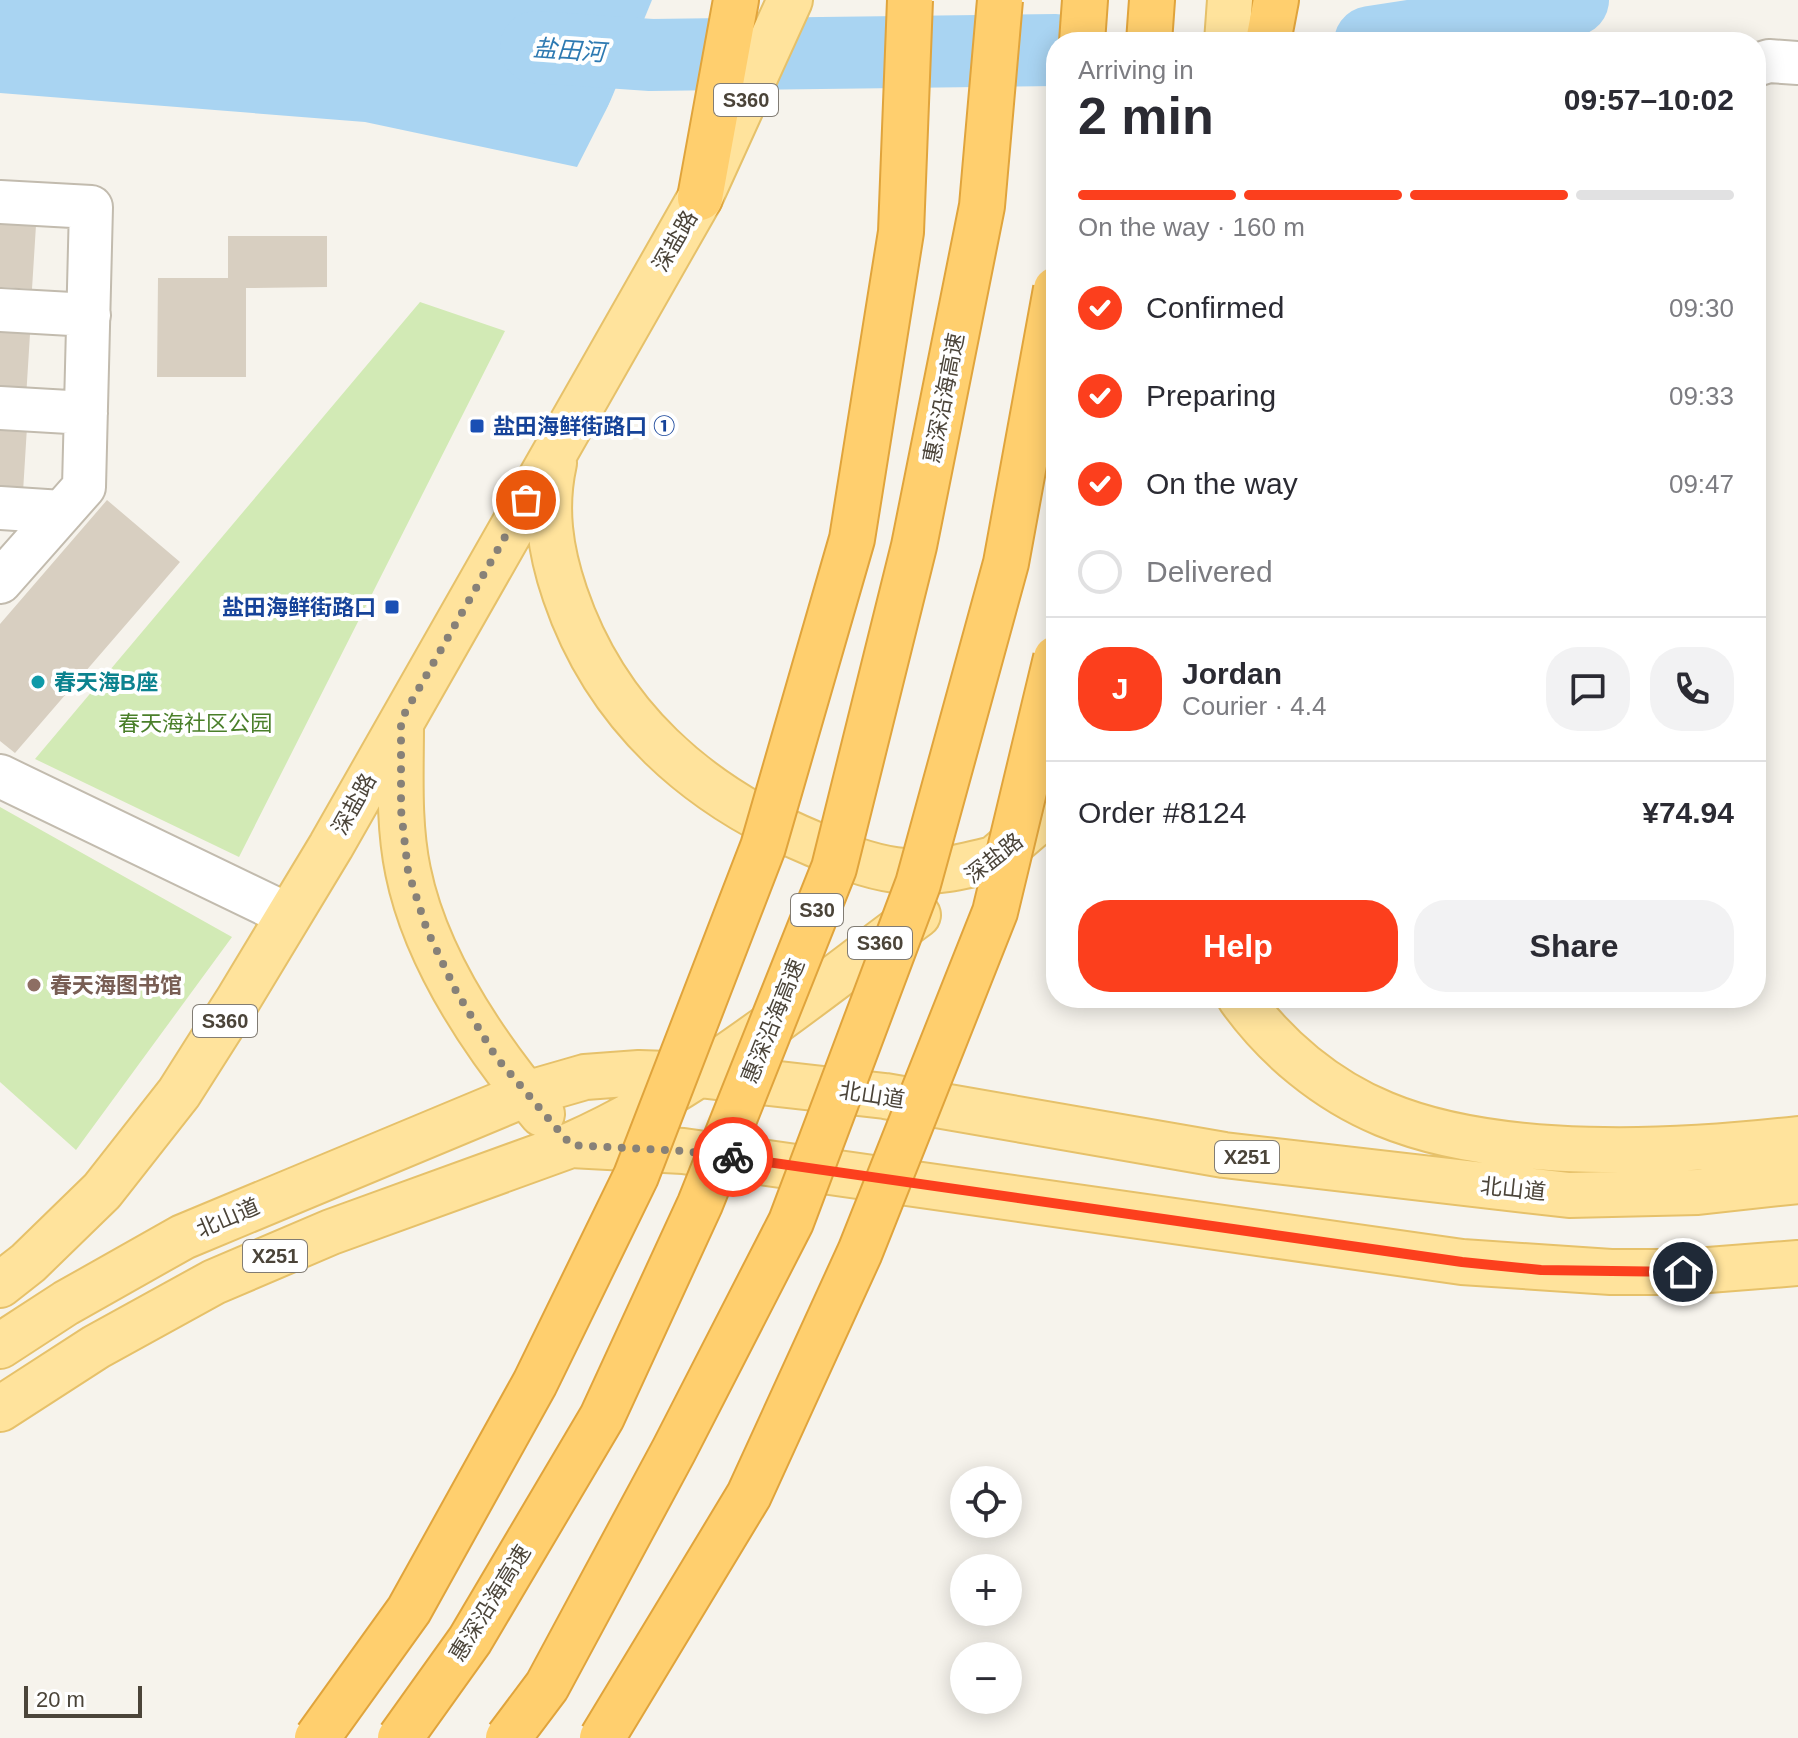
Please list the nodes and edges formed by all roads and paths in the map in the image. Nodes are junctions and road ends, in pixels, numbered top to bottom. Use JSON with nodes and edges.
{"nodes":[{"id":1,"x":736,"y":0,"type":"edge"},
{"id":2,"x":790,"y":0,"type":"edge"},
{"id":3,"x":910,"y":0,"type":"edge"},
{"id":4,"x":1000,"y":0,"type":"edge"},
{"id":5,"x":1085,"y":0,"type":"edge"},
{"id":6,"x":1152,"y":0,"type":"edge"},
{"id":7,"x":1230,"y":0,"type":"edge"},
{"id":8,"x":1276,"y":0,"type":"edge"},
{"id":9,"x":1083,"y":32,"type":"edge"},
{"id":10,"x":1150,"y":32,"type":"edge"},
{"id":11,"x":1228,"y":32,"type":"edge"},
{"id":12,"x":1270,"y":32,"type":"edge"},
{"id":13,"x":1766,"y":62,"type":"edge"},
{"id":14,"x":1798,"y":63,"type":"edge"},
{"id":15,"x":700,"y":198,"type":"junction"},
{"id":16,"x":0,"y":202,"type":"edge"},
{"id":17,"x":0,"y":310,"type":"edge"},
{"id":18,"x":89,"y":315,"type":"junction"},
{"id":19,"x":1046,"y":344,"type":"edge"},
{"id":20,"x":0,"y":408,"type":"edge"},
{"id":21,"x":86,"y":413,"type":"junction"},
{"id":22,"x":558,"y":445,"type":"junction"},
{"id":23,"x":0,"y":508,"type":"edge"},
{"id":24,"x":62,"y":512,"type":"junction"},
{"id":25,"x":0,"y":582,"type":"edge"},
{"id":26,"x":1046,"y":700,"type":"edge"},
{"id":27,"x":401,"y":720,"type":"junction"},
{"id":28,"x":0,"y":776,"type":"edge"},
{"id":29,"x":1046,"y":815,"type":"edge"},
{"id":30,"x":997,"y":858,"type":"junction"},
{"id":31,"x":288,"y":915,"type":"junction"},
{"id":32,"x":1249,"y":1008,"type":"edge"},
{"id":33,"x":699,"y":1075,"type":"junction"},
{"id":34,"x":526,"y":1094,"type":"junction"},
{"id":35,"x":1798,"y":1139,"type":"edge"},
{"id":36,"x":571,"y":1145,"type":"junction"},
{"id":37,"x":1798,"y":1181,"type":"edge"},
{"id":38,"x":1798,"y":1263,"type":"edge"},
{"id":39,"x":14,"y":1274,"type":"edge"},
{"id":40,"x":0,"y":1297,"type":"edge"},
{"id":41,"x":0,"y":1346,"type":"edge"},
{"id":42,"x":0,"y":1409,"type":"edge"},
{"id":43,"x":317,"y":1738,"type":"edge"},
{"id":44,"x":400,"y":1738,"type":"edge"},
{"id":45,"x":508,"y":1738,"type":"edge"},
{"id":46,"x":602,"y":1738,"type":"edge"}],
"edges":[{"from":1,"to":15,"type":"highway"},
{"from":2,"to":15,"type":"main road","number":"S360"},
{"from":3,"to":43,"type":"highway","bridge":true},
{"from":4,"to":44,"type":"highway","name":"惠深沿海高速","number":"S30","bridge":true},
{"from":5,"to":9,"type":"highway"},
{"from":6,"to":10,"type":"highway"},
{"from":7,"to":11,"type":"main road"},
{"from":8,"to":12,"type":"highway"},
{"from":13,"to":14,"type":"street"},
{"from":15,"to":22,"type":"main road","name":"深盐路","number":"S360"},
{"from":16,"to":18,"type":"street"},
{"from":17,"to":18,"type":"street"},
{"from":18,"to":21,"type":"street"},
{"from":19,"to":45,"type":"highway","bridge":true},
{"from":20,"to":21,"type":"street"},
{"from":21,"to":24,"type":"street"},
{"from":22,"to":27,"type":"main road","name":"深盐路","number":"S360"},
{"from":22,"to":30,"type":"main road"},
{"from":23,"to":24,"type":"street"},
{"from":24,"to":25,"type":"street"},
{"from":26,"to":46,"type":"highway","bridge":true},
{"from":27,"to":31,"type":"main road","name":"深盐路","number":"S360"},
{"from":27,"to":34,"type":"main road"},
{"from":28,"to":31,"type":"street"},
{"from":29,"to":30,"type":"main road","name":"深盐路","number":"S360"},
{"from":30,"to":33,"type":"main road","name":"深盐路","number":"S360"},
{"from":31,"to":39,"type":"main road","name":"深盐路","number":"S360"},
{"from":32,"to":35,"type":"main road"},
{"from":33,"to":34,"type":"main road","name":"北山道","number":"X251"},
{"from":33,"to":36,"type":"main road","name":"深盐路","number":"S360"},
{"from":33,"to":37,"type":"main road","name":"北山道","number":"X251"},
{"from":34,"to":36,"type":"main road"},
{"from":34,"to":41,"type":"main road","name":"北山道","number":"X251"},
{"from":36,"to":38,"type":"main road","number":"X251"},
{"from":36,"to":42,"type":"main road","number":"X251"},
{"from":39,"to":40,"type":"main road","name":"深盐路"}]}
